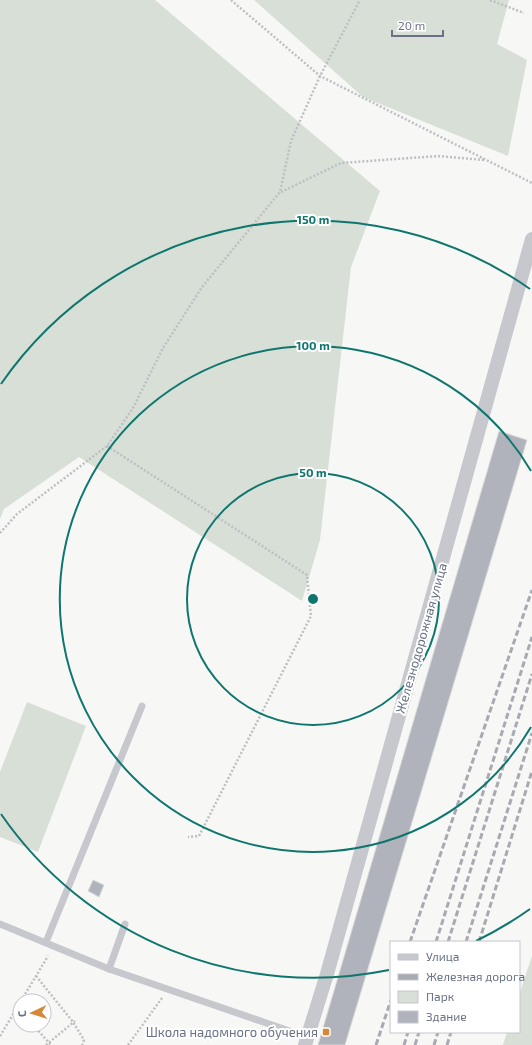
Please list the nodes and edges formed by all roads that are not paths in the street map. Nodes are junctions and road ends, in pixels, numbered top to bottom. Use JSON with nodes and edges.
{"nodes":[{"id":1,"x":532,"y":239,"type":"edge"},
{"id":2,"x":142,"y":706,"type":"dead end"},
{"id":3,"x":0,"y":924,"type":"edge"},
{"id":4,"x":125,"y":924,"type":"dead end"},
{"id":5,"x":46,"y":942,"type":"junction"},
{"id":6,"x":109,"y":969,"type":"junction"},
{"id":7,"x":306,"y":1041,"type":"edge"}],
"edges":[{"from":1,"to":7,"type":"street","name":"Железнодорожная улица"},
{"from":2,"to":5,"type":"lane"},
{"from":3,"to":5,"type":"lane"},
{"from":4,"to":6,"type":"lane"},
{"from":5,"to":6,"type":"lane"},
{"from":6,"to":7,"type":"lane"}]}
